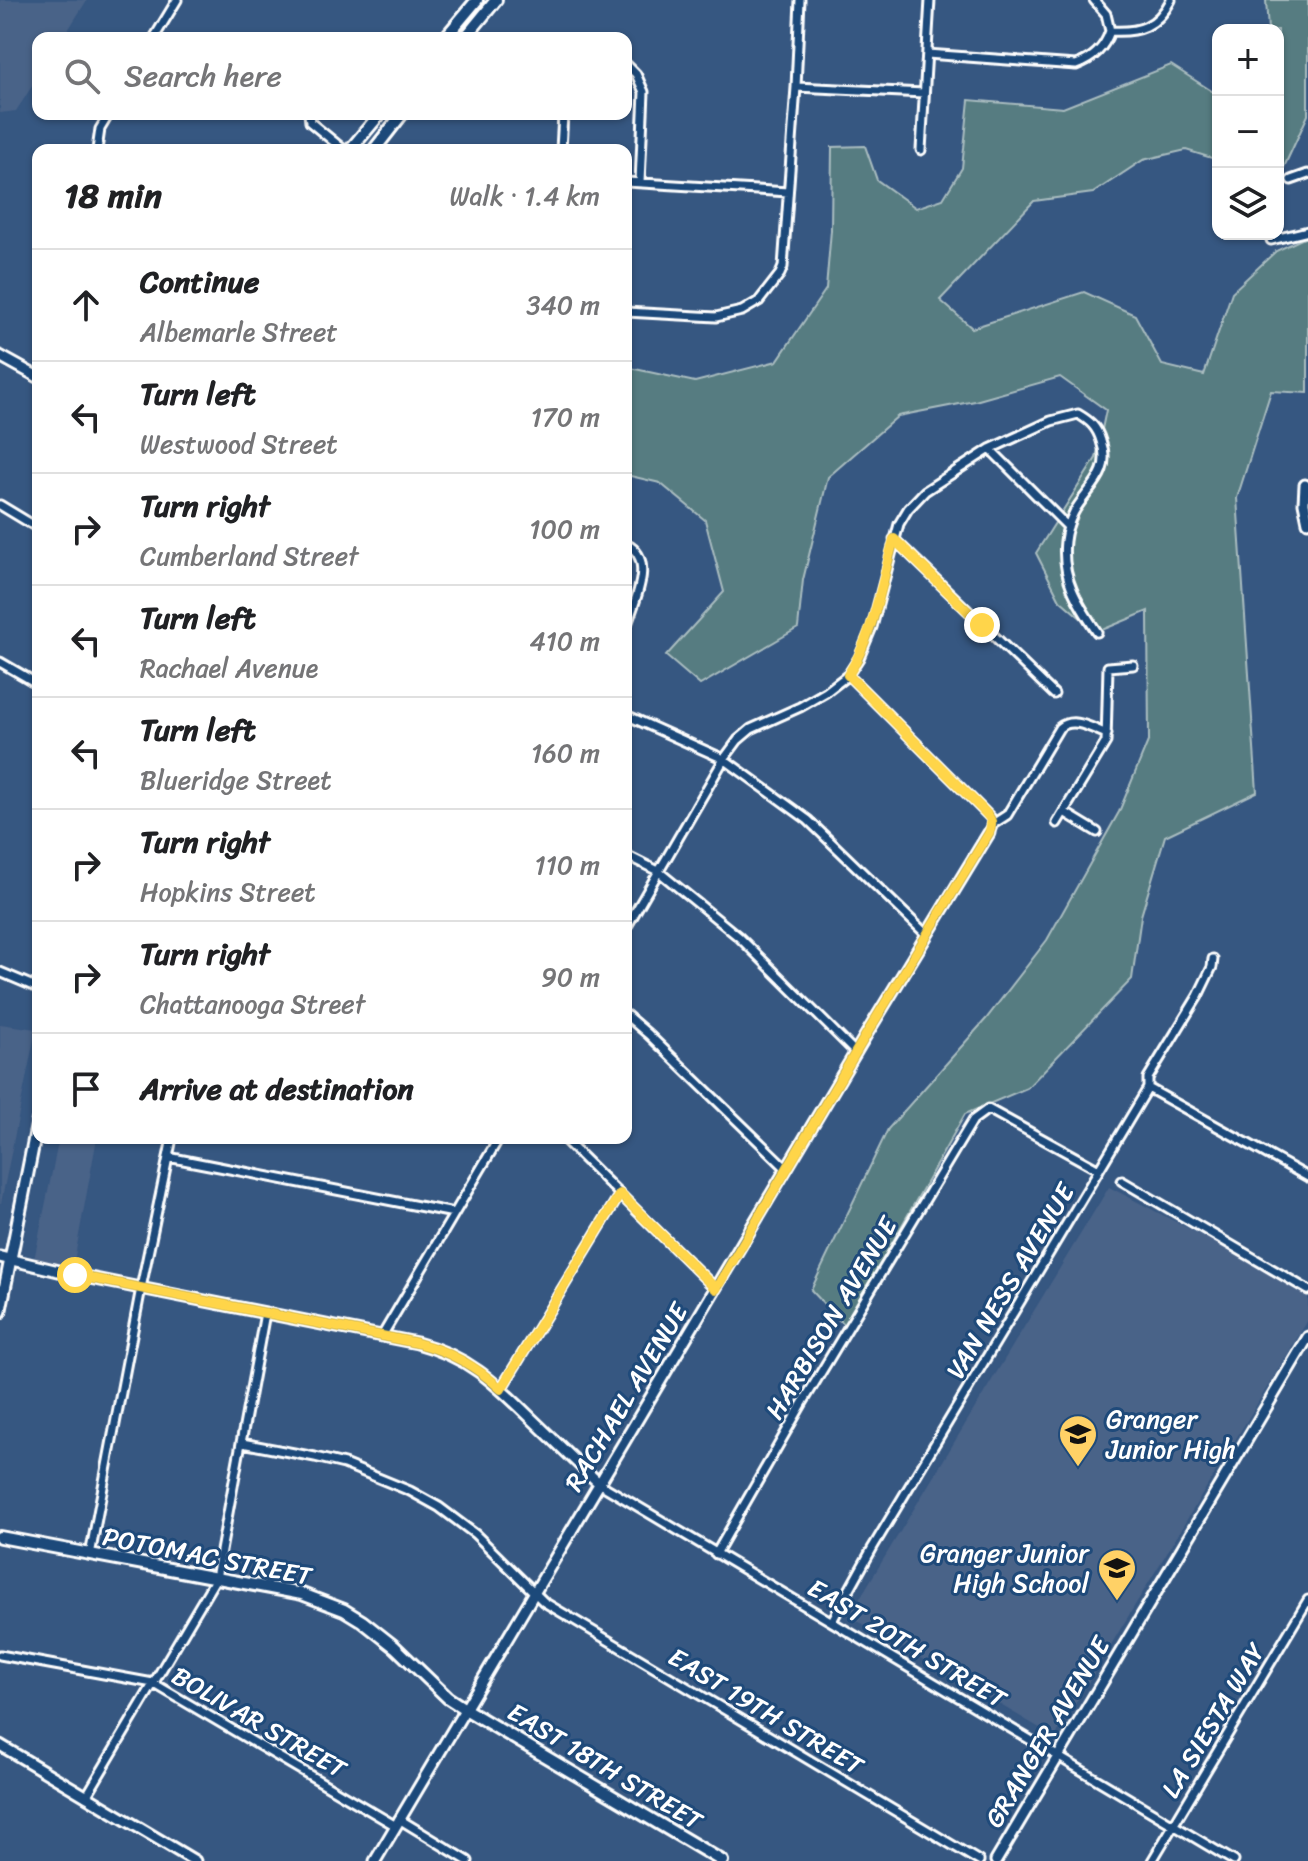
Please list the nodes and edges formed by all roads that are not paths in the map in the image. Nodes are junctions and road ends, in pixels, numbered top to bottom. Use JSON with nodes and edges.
{"nodes":[{"id":1,"x":177,"y":0,"type":"edge"},
{"id":2,"x":477,"y":0,"type":"edge"},
{"id":3,"x":496,"y":0,"type":"edge"},
{"id":4,"x":800,"y":0,"type":"edge"},
{"id":5,"x":930,"y":0,"type":"edge"},
{"id":6,"x":1094,"y":0,"type":"edge"},
{"id":7,"x":1171,"y":0,"type":"edge"},
{"id":8,"x":1110,"y":31,"type":"junction"},
{"id":9,"x":158,"y":32,"type":"edge"},
{"id":10,"x":450,"y":32,"type":"edge"},
{"id":11,"x":470,"y":32,"type":"edge"},
{"id":12,"x":927,"y":54,"type":"junction"},
{"id":13,"x":632,"y":70,"type":"edge"},
{"id":14,"x":796,"y":87,"type":"junction"},
{"id":15,"x":924,"y":93,"type":"junction"},
{"id":16,"x":105,"y":120,"type":"edge"},
{"id":17,"x":310,"y":120,"type":"edge"},
{"id":18,"x":375,"y":120,"type":"edge"},
{"id":19,"x":397,"y":120,"type":"edge"},
{"id":20,"x":563,"y":120,"type":"edge"},
{"id":21,"x":98,"y":144,"type":"edge"},
{"id":22,"x":337,"y":144,"type":"edge"},
{"id":23,"x":355,"y":144,"type":"edge"},
{"id":24,"x":379,"y":144,"type":"edge"},
{"id":25,"x":561,"y":144,"type":"edge"},
{"id":26,"x":921,"y":150,"type":"dead end"},
{"id":27,"x":1308,"y":174,"type":"edge"},
{"id":28,"x":1291,"y":180,"type":"dead end"},
{"id":29,"x":632,"y":182,"type":"edge"},
{"id":30,"x":640,"y":182,"type":"junction"},
{"id":31,"x":788,"y":192,"type":"junction"},
{"id":32,"x":1308,"y":231,"type":"edge"},
{"id":33,"x":1284,"y":237,"type":"edge"},
{"id":34,"x":632,"y":312,"type":"edge"},
{"id":35,"x":0,"y":356,"type":"edge"},
{"id":36,"x":32,"y":374,"type":"edge"},
{"id":37,"x":990,"y":449,"type":"junction"},
{"id":38,"x":1305,"y":485,"type":"dead end"},
{"id":39,"x":0,"y":505,"type":"edge"},
{"id":40,"x":1308,"y":522,"type":"edge"},
{"id":41,"x":32,"y":524,"type":"edge"},
{"id":42,"x":1068,"y":527,"type":"junction"},
{"id":43,"x":894,"y":539,"type":"junction"},
{"id":44,"x":632,"y":548,"type":"edge"},
{"id":45,"x":632,"y":608,"type":"edge"},
{"id":46,"x":1097,"y":632,"type":"dead end"},
{"id":47,"x":0,"y":662,"type":"edge"},
{"id":48,"x":1133,"y":665,"type":"dead end"},
{"id":49,"x":848,"y":675,"type":"junction"},
{"id":50,"x":32,"y":681,"type":"edge"},
{"id":51,"x":1054,"y":694,"type":"dead end"},
{"id":52,"x":632,"y":718,"type":"edge"},
{"id":53,"x":1107,"y":734,"type":"junction"},
{"id":54,"x":724,"y":759,"type":"junction"},
{"id":55,"x":1064,"y":812,"type":"junction"},
{"id":56,"x":1057,"y":823,"type":"dead end"},
{"id":57,"x":991,"y":829,"type":"junction"},
{"id":58,"x":1097,"y":832,"type":"dead end"},
{"id":59,"x":632,"y":858,"type":"edge"},
{"id":60,"x":658,"y":871,"type":"junction"},
{"id":61,"x":632,"y":917,"type":"edge"},
{"id":62,"x":927,"y":935,"type":"junction"},
{"id":63,"x":1213,"y":959,"type":"dead end"},
{"id":64,"x":0,"y":972,"type":"edge"},
{"id":65,"x":32,"y":985,"type":"edge"},
{"id":66,"x":632,"y":1020,"type":"edge"},
{"id":67,"x":856,"y":1053,"type":"junction"},
{"id":68,"x":1148,"y":1088,"type":"junction"},
{"id":69,"x":32,"y":1144,"type":"edge"},
{"id":70,"x":171,"y":1144,"type":"edge"},
{"id":71,"x":495,"y":1144,"type":"edge"},
{"id":72,"x":569,"y":1144,"type":"edge"},
{"id":73,"x":168,"y":1157,"type":"junction"},
{"id":74,"x":787,"y":1169,"type":"junction"},
{"id":75,"x":1099,"y":1170,"type":"junction"},
{"id":76,"x":1308,"y":1177,"type":"edge"},
{"id":77,"x":1122,"y":1181,"type":"dead end"},
{"id":78,"x":620,"y":1194,"type":"junction"},
{"id":79,"x":454,"y":1213,"type":"junction"},
{"id":80,"x":5,"y":1259,"type":"edge"},
{"id":81,"x":141,"y":1288,"type":"junction"},
{"id":82,"x":716,"y":1289,"type":"junction"},
{"id":83,"x":1308,"y":1290,"type":"edge"},
{"id":84,"x":0,"y":1312,"type":"edge"},
{"id":85,"x":265,"y":1313,"type":"junction"},
{"id":86,"x":382,"y":1336,"type":"junction"},
{"id":87,"x":1308,"y":1337,"type":"edge"},
{"id":88,"x":501,"y":1389,"type":"junction"},
{"id":89,"x":242,"y":1443,"type":"junction"},
{"id":90,"x":600,"y":1484,"type":"junction"},
{"id":91,"x":0,"y":1537,"type":"edge"},
{"id":92,"x":716,"y":1554,"type":"junction"},
{"id":93,"x":90,"y":1555,"type":"junction"},
{"id":94,"x":216,"y":1578,"type":"junction"},
{"id":95,"x":535,"y":1593,"type":"junction"},
{"id":96,"x":1308,"y":1600,"type":"edge"},
{"id":97,"x":832,"y":1621,"type":"junction"},
{"id":98,"x":0,"y":1655,"type":"edge"},
{"id":99,"x":153,"y":1683,"type":"junction"},
{"id":100,"x":465,"y":1709,"type":"junction"},
{"id":101,"x":0,"y":1745,"type":"edge"},
{"id":102,"x":1059,"y":1757,"type":"junction"},
{"id":103,"x":86,"y":1797,"type":"junction"},
{"id":104,"x":398,"y":1822,"type":"junction"},
{"id":105,"x":1174,"y":1825,"type":"junction"},
{"id":106,"x":195,"y":1861,"type":"edge"},
{"id":107,"x":375,"y":1861,"type":"edge"},
{"id":108,"x":468,"y":1861,"type":"edge"},
{"id":109,"x":722,"y":1861,"type":"edge"},
{"id":110,"x":979,"y":1861,"type":"edge"},
{"id":111,"x":996,"y":1861,"type":"edge"},
{"id":112,"x":1152,"y":1861,"type":"edge"},
{"id":113,"x":1234,"y":1861,"type":"edge"}],
"edges":[{"from":1,"to":9,"type":"street"},
{"from":2,"to":10,"type":"main road"},
{"from":3,"to":11,"type":"main road"},
{"from":4,"to":14,"type":"street"},
{"from":5,"to":12,"type":"street"},
{"from":6,"to":8,"type":"street"},
{"from":7,"to":8,"type":"street"},
{"from":8,"to":12,"type":"street"},
{"from":12,"to":15,"type":"street"},
{"from":13,"to":30,"type":"street"},
{"from":14,"to":15,"type":"street"},
{"from":14,"to":31,"type":"street"},
{"from":15,"to":26,"type":"street"},
{"from":16,"to":21,"type":"street"},
{"from":17,"to":22,"type":"street"},
{"from":18,"to":23,"type":"main road"},
{"from":19,"to":24,"type":"main road"},
{"from":20,"to":25,"type":"street"},
{"from":27,"to":28,"type":"street"},
{"from":29,"to":30,"type":"street"},
{"from":30,"to":31,"type":"street"},
{"from":31,"to":34,"type":"street"},
{"from":32,"to":33,"type":"street"},
{"from":35,"to":36,"type":"street"},
{"from":37,"to":42,"type":"street"},
{"from":37,"to":42,"type":"street"},
{"from":37,"to":43,"type":"street"},
{"from":38,"to":40,"type":"street"},
{"from":39,"to":41,"type":"street"},
{"from":42,"to":46,"type":"street"},
{"from":43,"to":49,"type":"street"},
{"from":43,"to":51,"type":"street"},
{"from":44,"to":45,"type":"street"},
{"from":47,"to":50,"type":"street"},
{"from":48,"to":53,"type":"street"},
{"from":49,"to":54,"type":"street"},
{"from":49,"to":57,"type":"street"},
{"from":52,"to":54,"type":"street"},
{"from":53,"to":55,"type":"street"},
{"from":53,"to":57,"type":"street"},
{"from":54,"to":60,"type":"street"},
{"from":54,"to":62,"type":"street"},
{"from":55,"to":56,"type":"street"},
{"from":55,"to":58,"type":"street"},
{"from":57,"to":62,"type":"street","name":"RACHAEL AVENUE"},
{"from":59,"to":60,"type":"street"},
{"from":60,"to":61,"type":"street"},
{"from":60,"to":67,"type":"street"},
{"from":62,"to":67,"type":"street","name":"RACHAEL AVENUE"},
{"from":63,"to":68,"type":"street","name":"VAN NESS AVENUE"},
{"from":64,"to":65,"type":"street"},
{"from":66,"to":74,"type":"street"},
{"from":67,"to":74,"type":"street","name":"RACHAEL AVENUE"},
{"from":68,"to":75,"type":"street","name":"VAN NESS AVENUE"},
{"from":68,"to":76,"type":"street"},
{"from":69,"to":80,"type":"main road"},
{"from":70,"to":73,"type":"street"},
{"from":71,"to":79,"type":"street"},
{"from":72,"to":78,"type":"street"},
{"from":73,"to":79,"type":"street"},
{"from":73,"to":81,"type":"street"},
{"from":74,"to":82,"type":"street","name":"RACHAEL AVENUE"},
{"from":75,"to":92,"type":"street","name":"HARBISON AVENUE"},
{"from":75,"to":97,"type":"street","name":"VAN NESS AVENUE"},
{"from":77,"to":83,"type":"street"},
{"from":78,"to":82,"type":"street"},
{"from":78,"to":88,"type":"street"},
{"from":79,"to":86,"type":"street"},
{"from":80,"to":81,"type":"street"},
{"from":80,"to":84,"type":"main road"},
{"from":81,"to":85,"type":"street"},
{"from":81,"to":93,"type":"street"},
{"from":82,"to":90,"type":"street","name":"RACHAEL AVENUE"},
{"from":85,"to":86,"type":"street"},
{"from":85,"to":89,"type":"street"},
{"from":86,"to":88,"type":"street"},
{"from":87,"to":102,"type":"street","name":"GRANGER AVENUE"},
{"from":88,"to":90,"type":"street"},
{"from":89,"to":94,"type":"street"},
{"from":89,"to":95,"type":"street","name":"EAST 19TH STREET"},
{"from":90,"to":92,"type":"street","name":"EAST 20TH STREET"},
{"from":90,"to":95,"type":"street","name":"RACHAEL AVENUE"},
{"from":91,"to":93,"type":"main road","name":"POTOMAC STREET"},
{"from":92,"to":97,"type":"street","name":"EAST 20TH STREET"},
{"from":93,"to":94,"type":"main road","name":"POTOMAC STREET"},
{"from":94,"to":99,"type":"street"},
{"from":94,"to":100,"type":"main road","name":"POTOMAC STREET"},
{"from":95,"to":100,"type":"street","name":"RACHAEL AVENUE"},
{"from":95,"to":110,"type":"street","name":"EAST 19TH STREET"},
{"from":96,"to":105,"type":"street","name":"LA SIESTA WAY"},
{"from":97,"to":102,"type":"street","name":"EAST 20TH STREET"},
{"from":98,"to":99,"type":"street","name":"BOLIVAR STREET"},
{"from":99,"to":103,"type":"street"},
{"from":99,"to":104,"type":"street","name":"BOLIVAR STREET"},
{"from":100,"to":104,"type":"street","name":"RACHAEL AVENUE"},
{"from":100,"to":109,"type":"main road","name":"EAST 18TH STREET"},
{"from":101,"to":103,"type":"street"},
{"from":102,"to":105,"type":"street","name":"EAST 20TH STREET"},
{"from":102,"to":111,"type":"street","name":"GRANGER AVENUE"},
{"from":103,"to":106,"type":"street"},
{"from":104,"to":107,"type":"street","name":"RACHAEL AVENUE"},
{"from":104,"to":108,"type":"street","name":"BOLIVAR STREET"},
{"from":105,"to":112,"type":"street","name":"LA SIESTA WAY"},
{"from":105,"to":113,"type":"street","name":"EAST 20TH STREET"}]}
